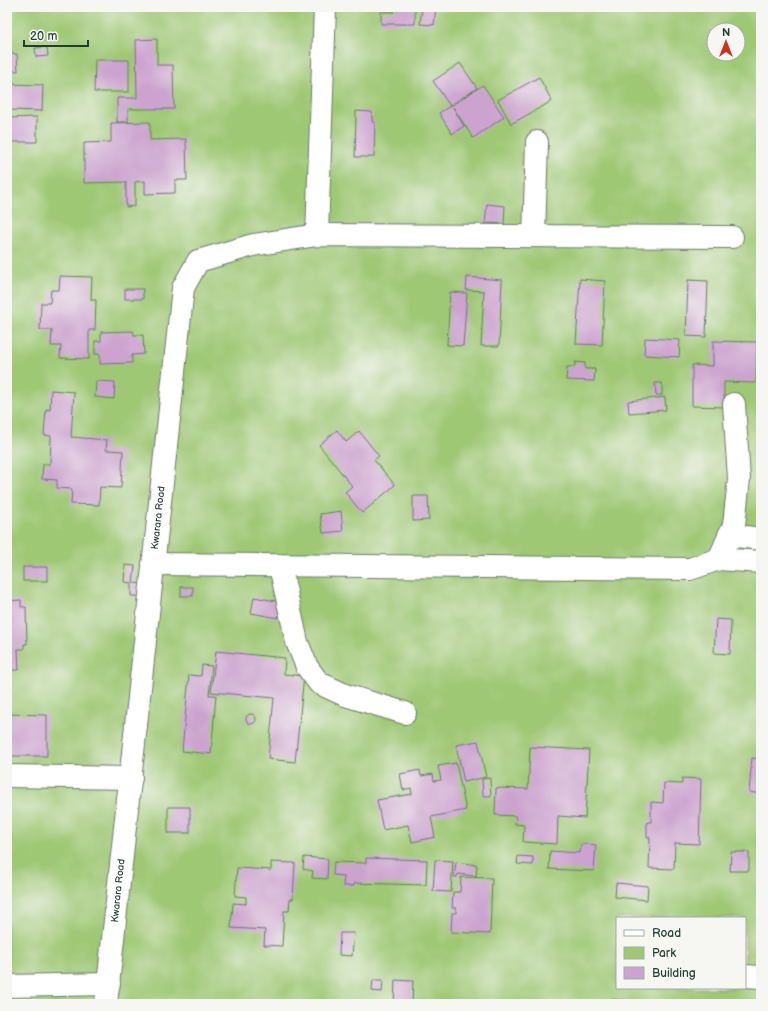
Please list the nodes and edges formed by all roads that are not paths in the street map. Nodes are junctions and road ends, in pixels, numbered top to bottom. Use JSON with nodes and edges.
{"nodes":[{"id":1,"x":325,"y":7,"type":"edge"},
{"id":2,"x":537,"y":142,"type":"dead end"},
{"id":3,"x":317,"y":235,"type":"junction"},
{"id":4,"x":534,"y":236,"type":"junction"},
{"id":5,"x":732,"y":237,"type":"dead end"},
{"id":6,"x":734,"y":404,"type":"dead end"},
{"id":7,"x":729,"y":535,"type":"junction"},
{"id":8,"x":761,"y":539,"type":"edge"},
{"id":9,"x":719,"y":559,"type":"junction"},
{"id":10,"x":761,"y":562,"type":"edge"},
{"id":11,"x":153,"y":564,"type":"junction"},
{"id":12,"x":280,"y":566,"type":"junction"},
{"id":13,"x":405,"y":713,"type":"dead end"},
{"id":14,"x":7,"y":776,"type":"edge"},
{"id":15,"x":131,"y":778,"type":"junction"},
{"id":16,"x":746,"y":976,"type":"edge"},
{"id":17,"x":761,"y":978,"type":"edge"},
{"id":18,"x":7,"y":986,"type":"edge"},
{"id":19,"x":108,"y":994,"type":"edge"}],
"edges":[{"from":1,"to":3,"type":"street"},
{"from":2,"to":4,"type":"street"},
{"from":3,"to":4,"type":"street"},
{"from":3,"to":11,"type":"street","name":"Kwarara Road"},
{"from":4,"to":5,"type":"street"},
{"from":6,"to":7,"type":"street"},
{"from":7,"to":8,"type":"street"},
{"from":7,"to":9,"type":"street"},
{"from":9,"to":10,"type":"street"},
{"from":9,"to":12,"type":"street"},
{"from":11,"to":12,"type":"street"},
{"from":11,"to":15,"type":"street","name":"Kwarara Road"},
{"from":12,"to":13,"type":"street"},
{"from":14,"to":15,"type":"street"},
{"from":15,"to":19,"type":"street","name":"Kwarara Road"},
{"from":16,"to":17,"type":"street"},
{"from":18,"to":19,"type":"street"}]}
